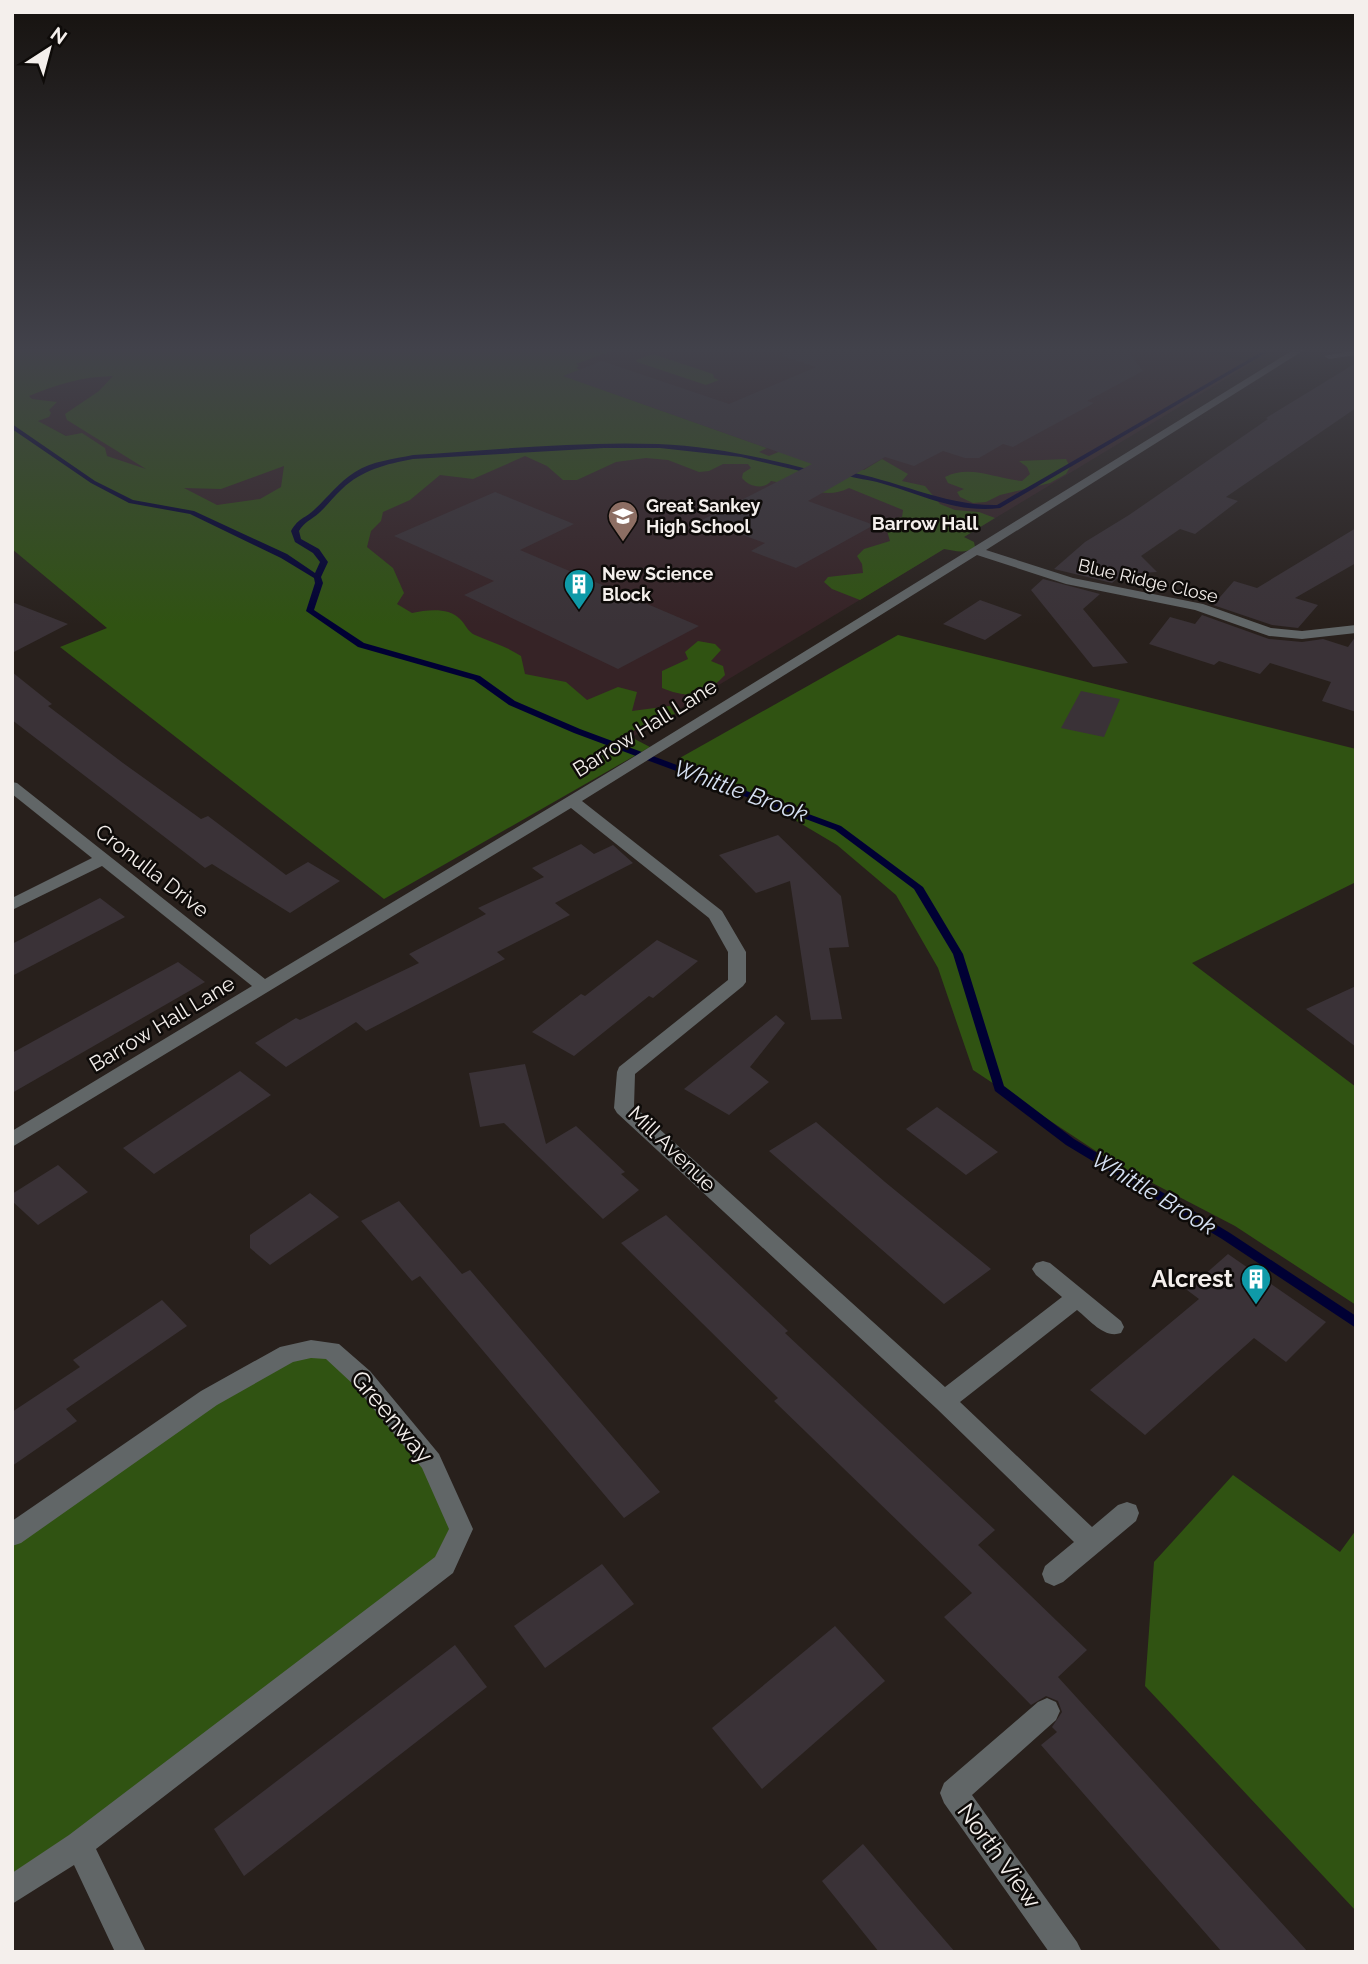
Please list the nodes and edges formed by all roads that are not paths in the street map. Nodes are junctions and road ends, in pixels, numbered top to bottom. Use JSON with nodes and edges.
{"nodes":[{"id":1,"x":1151,"y":442,"type":"edge"},
{"id":2,"x":975,"y":550,"type":"junction"},
{"id":3,"x":1356,"y":629,"type":"edge"},
{"id":4,"x":12,"y":786,"type":"edge"},
{"id":5,"x":572,"y":801,"type":"junction"},
{"id":6,"x":102,"y":859,"type":"junction"},
{"id":7,"x":12,"y":905,"type":"edge"},
{"id":8,"x":265,"y":988,"type":"junction"},
{"id":9,"x":12,"y":1140,"type":"edge"},
{"id":10,"x":1043,"y":1269,"type":"dead end"},
{"id":11,"x":1077,"y":1298,"type":"junction"},
{"id":12,"x":1113,"y":1327,"type":"dead end"},
{"id":13,"x":943,"y":1401,"type":"junction"},
{"id":14,"x":1127,"y":1513,"type":"dead end"},
{"id":15,"x":12,"y":1535,"type":"edge"},
{"id":16,"x":1092,"y":1543,"type":"junction"},
{"id":17,"x":1055,"y":1574,"type":"dead end"},
{"id":18,"x":1046,"y":1711,"type":"dead end"},
{"id":19,"x":79,"y":1845,"type":"junction"},
{"id":20,"x":12,"y":1890,"type":"edge"},
{"id":21,"x":131,"y":1952,"type":"edge"},
{"id":22,"x":1068,"y":1952,"type":"edge"}],
"edges":[{"from":1,"to":2,"type":"street","name":"Barrow Hall Lane"},
{"from":2,"to":3,"type":"street","name":"Blue Ridge Close"},
{"from":2,"to":5,"type":"street","name":"Barrow Hall Lane"},
{"from":4,"to":6,"type":"street","name":"Cronulla Drive"},
{"from":5,"to":8,"type":"street","name":"Barrow Hall Lane"},
{"from":5,"to":13,"type":"street","name":"Mill Avenue"},
{"from":6,"to":7,"type":"street"},
{"from":6,"to":8,"type":"street","name":"Cronulla Drive"},
{"from":8,"to":9,"type":"street","name":"Barrow Hall Lane"},
{"from":10,"to":11,"type":"street"},
{"from":11,"to":12,"type":"street"},
{"from":11,"to":13,"type":"street"},
{"from":13,"to":16,"type":"street","name":"Mill Avenue"},
{"from":14,"to":16,"type":"street"},
{"from":15,"to":19,"type":"street","name":"Greenway"},
{"from":16,"to":17,"type":"street"},
{"from":18,"to":22,"type":"street","name":"North View"},
{"from":19,"to":20,"type":"street","name":"Greenway"},
{"from":19,"to":21,"type":"street"}]}
